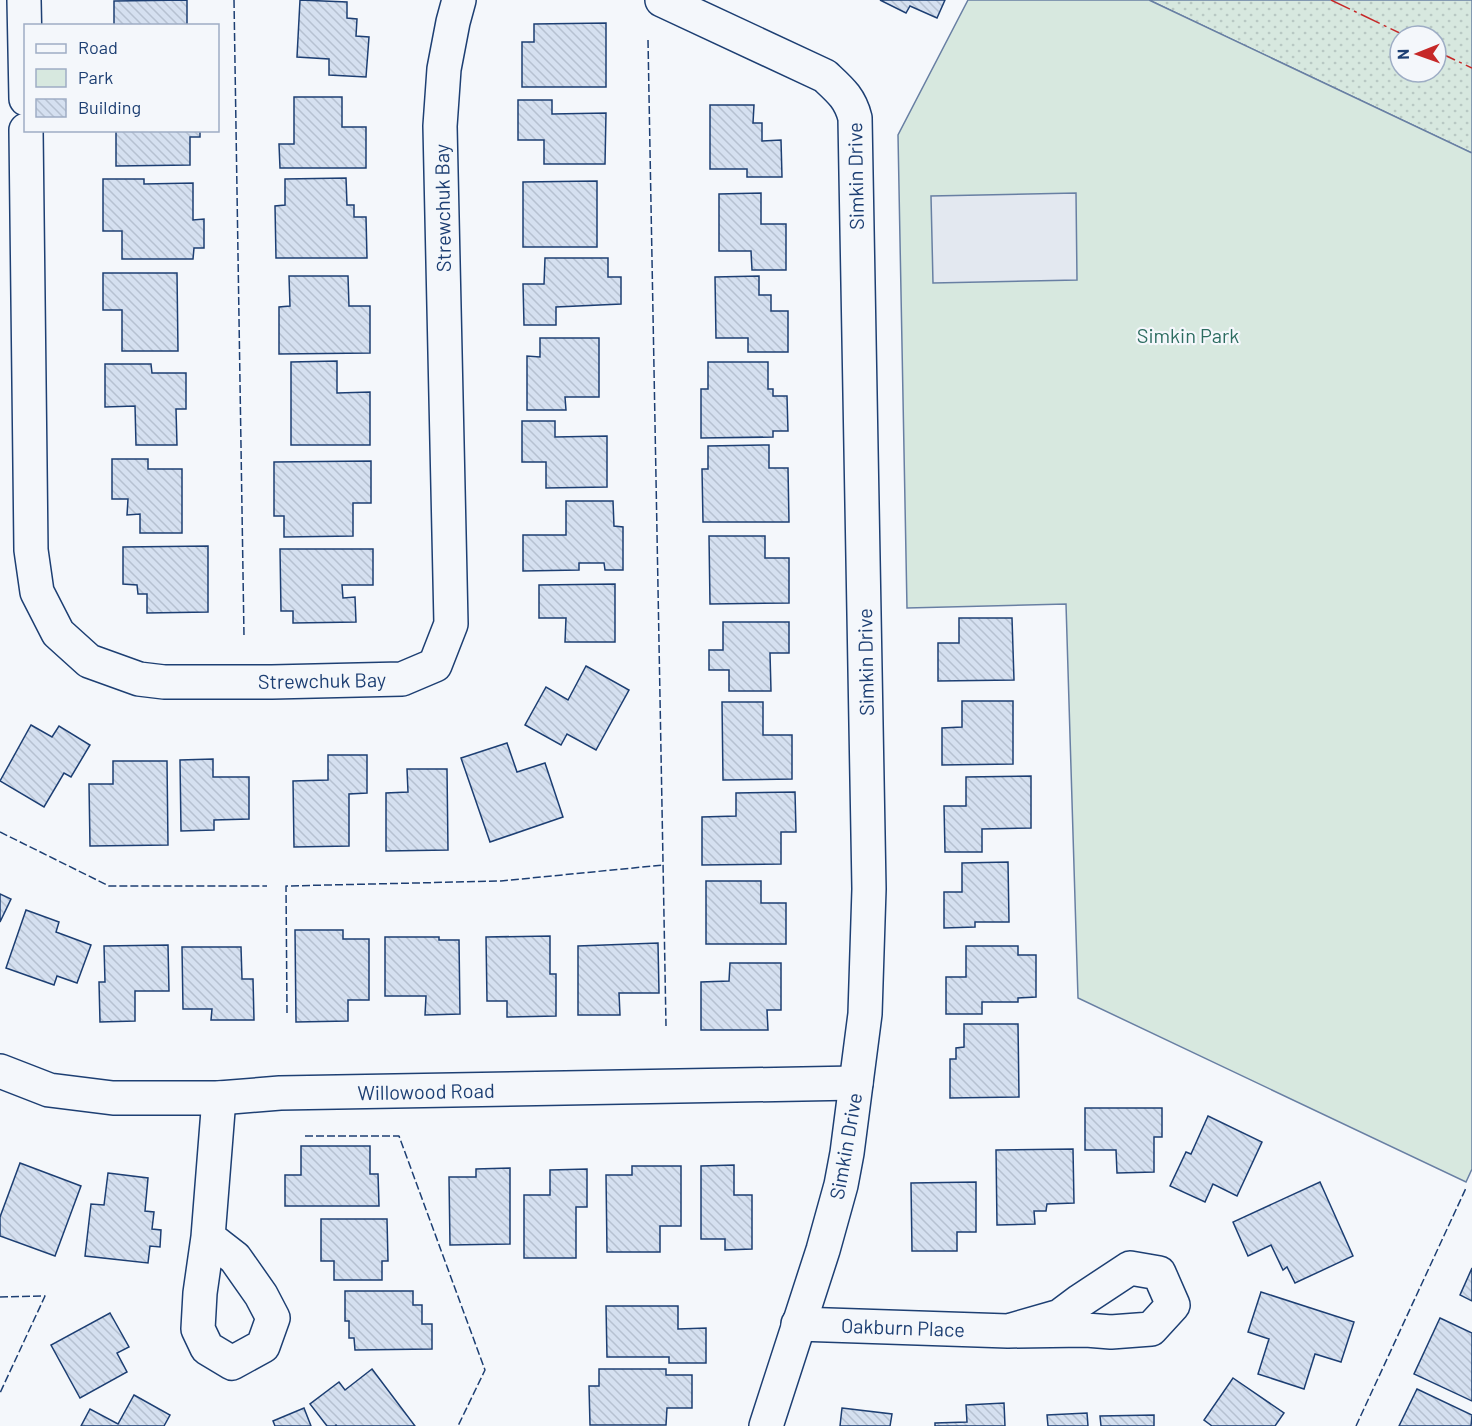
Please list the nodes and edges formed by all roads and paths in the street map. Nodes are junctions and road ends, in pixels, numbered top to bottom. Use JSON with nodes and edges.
{"nodes":[{"id":1,"x":24,"y":0,"type":"edge"},
{"id":2,"x":459,"y":0,"type":"edge"},
{"id":3,"x":662,"y":0,"type":"edge"},
{"id":4,"x":24,"y":24,"type":"edge"},
{"id":5,"x":26,"y":132,"type":"edge"},
{"id":6,"x":0,"y":1071,"type":"edge"},
{"id":7,"x":856,"y":1083,"type":"junction"},
{"id":8,"x":219,"y":1098,"type":"junction"},
{"id":9,"x":208,"y":1237,"type":"dead end"},
{"id":10,"x":798,"y":1324,"type":"junction"},
{"id":11,"x":1008,"y":1331,"type":"dead end"},
{"id":12,"x":766,"y":1426,"type":"edge"}],
"edges":[{"from":1,"to":4,"type":"street"},
{"from":2,"to":5,"type":"street","name":"Strewchuk Bay"},
{"from":3,"to":7,"type":"street","name":"Simkin Drive"},
{"from":6,"to":8,"type":"street","name":"Willowood Road"},
{"from":7,"to":8,"type":"street","name":"Willowood Road"},
{"from":7,"to":10,"type":"street","name":"Simkin Drive"},
{"from":8,"to":9,"type":"street"},
{"from":10,"to":11,"type":"street","name":"Oakburn Place"},
{"from":10,"to":12,"type":"street","name":"Simkin Drive"}]}
